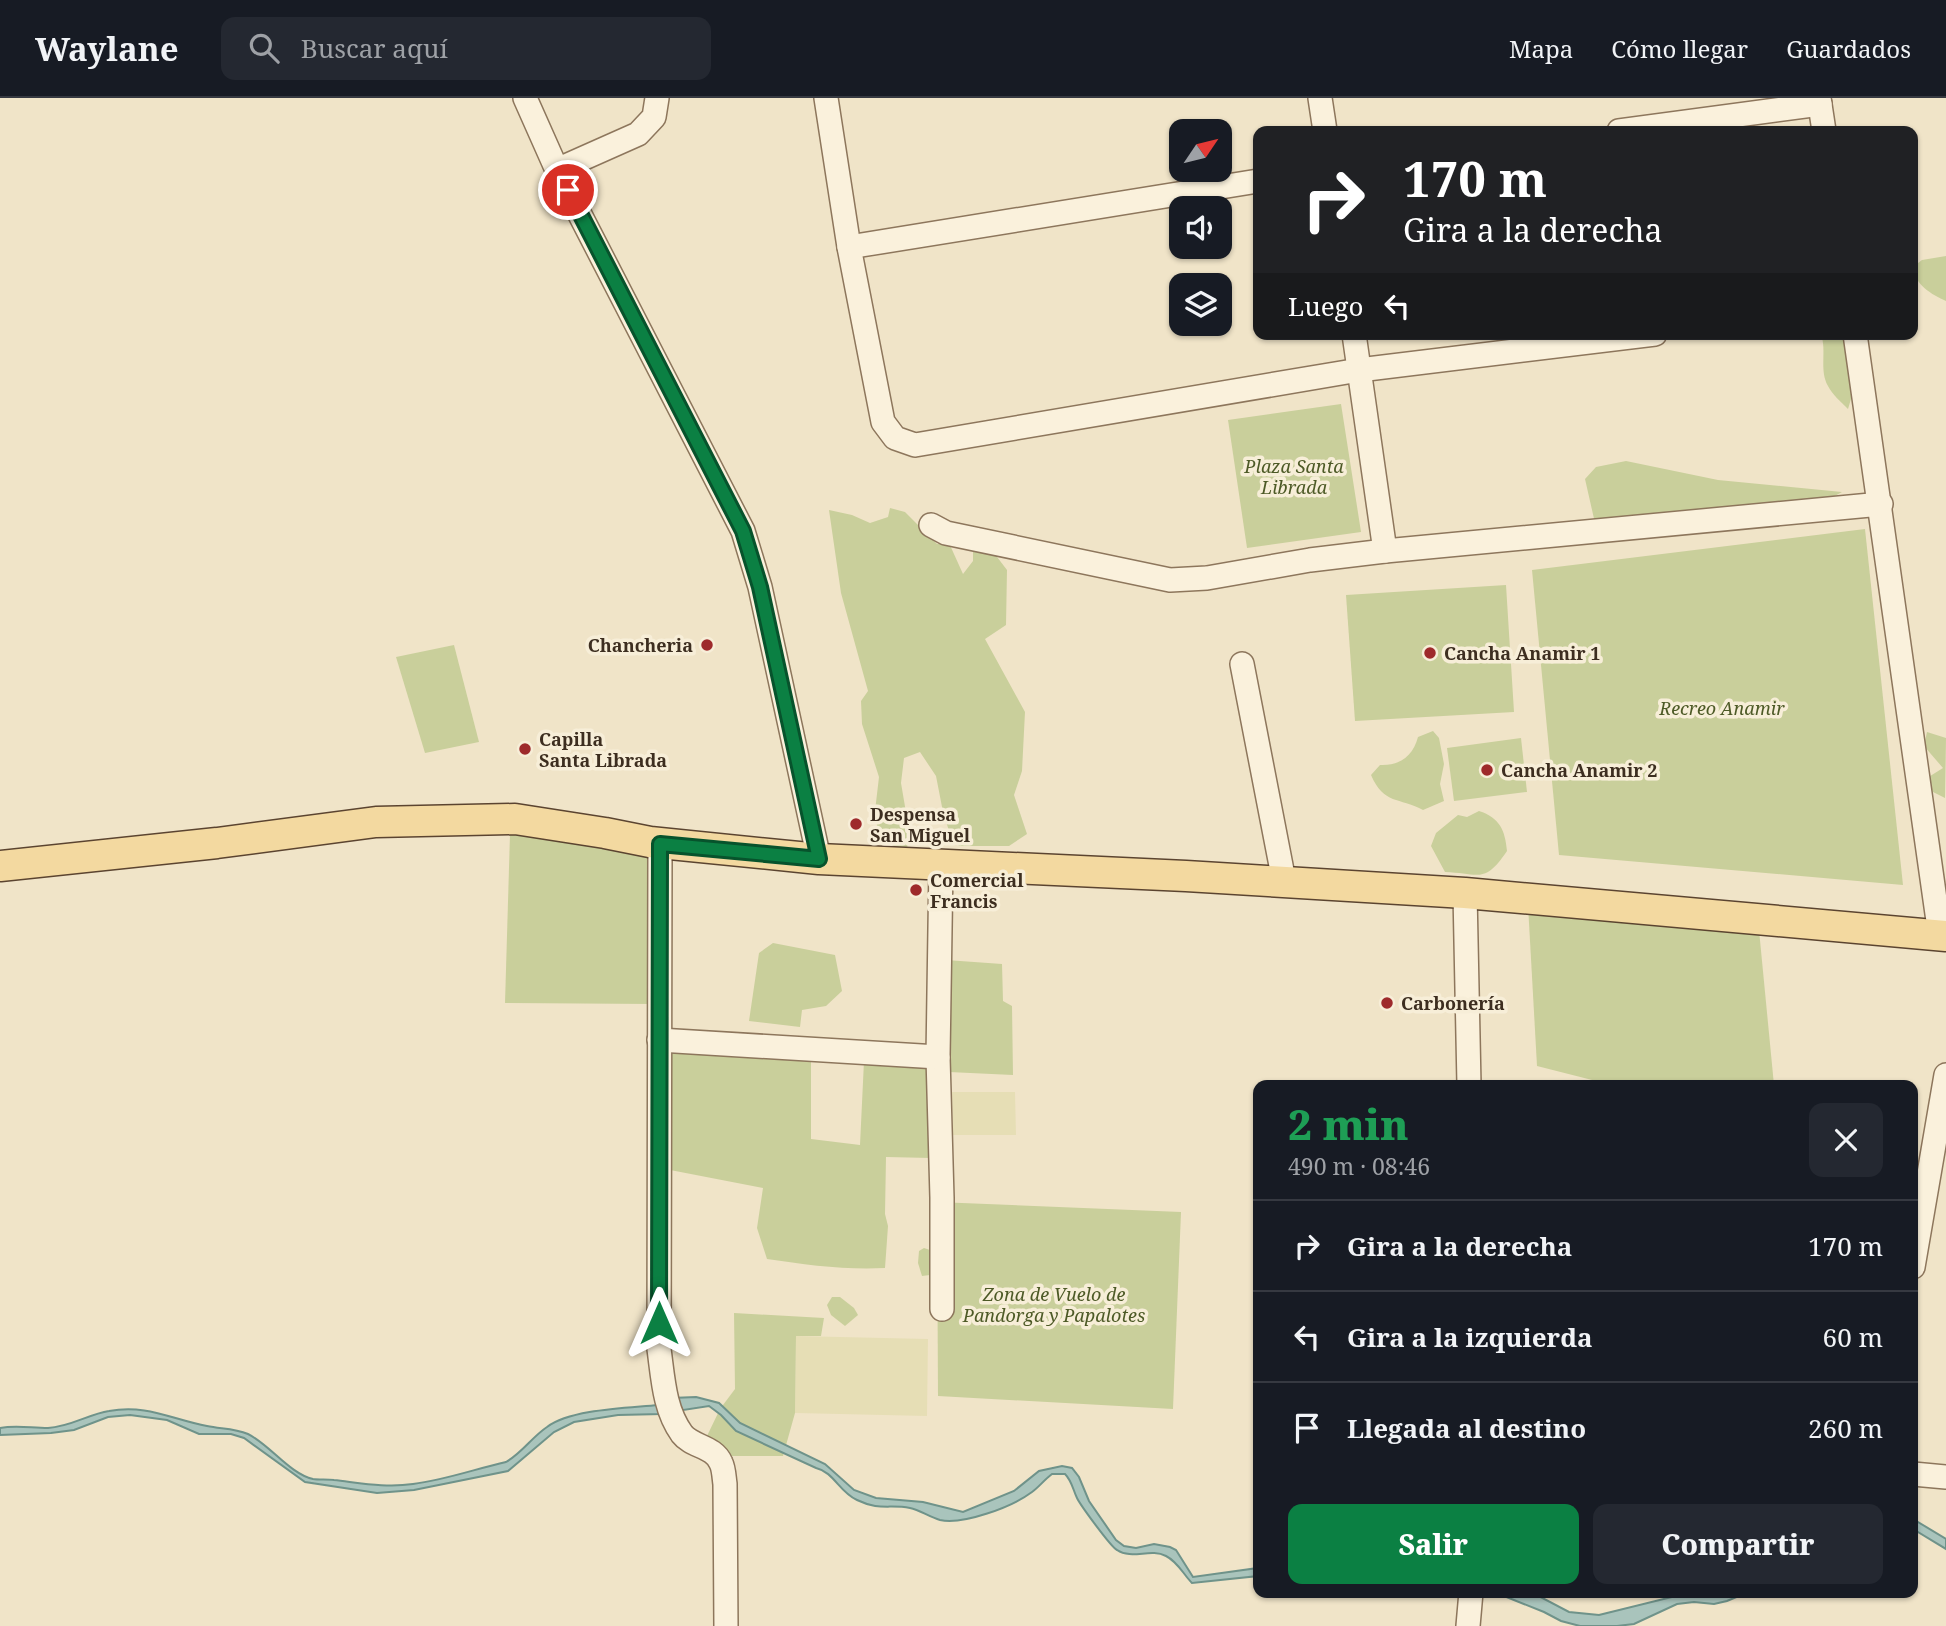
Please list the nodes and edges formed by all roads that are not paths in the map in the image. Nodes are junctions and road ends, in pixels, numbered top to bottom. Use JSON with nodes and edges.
{"nodes":[{"id":1,"x":525,"y":98,"type":"edge"},
{"id":2,"x":657,"y":98,"type":"edge"},
{"id":3,"x":826,"y":98,"type":"edge"},
{"id":4,"x":1320,"y":98,"type":"edge"},
{"id":5,"x":1819,"y":101,"type":"edge"},
{"id":6,"x":1324,"y":126,"type":"edge"},
{"id":7,"x":1652,"y":126,"type":"edge"},
{"id":8,"x":1823,"y":126,"type":"edge"},
{"id":9,"x":557,"y":170,"type":"junction"},
{"id":10,"x":1253,"y":182,"type":"edge"},
{"id":11,"x":849,"y":247,"type":"junction"},
{"id":12,"x":1355,"y":340,"type":"edge"},
{"id":13,"x":1606,"y":340,"type":"edge"},
{"id":14,"x":1856,"y":340,"type":"edge"},
{"id":15,"x":1359,"y":370,"type":"junction"},
{"id":16,"x":1881,"y":505,"type":"junction"},
{"id":17,"x":931,"y":524,"type":"dead end"},
{"id":18,"x":1385,"y":551,"type":"junction"},
{"id":19,"x":1242,"y":664,"type":"dead end"},
{"id":20,"x":660,"y":844,"type":"junction"},
{"id":21,"x":819,"y":859,"type":"junction"},
{"id":22,"x":941,"y":865,"type":"junction"},
{"id":23,"x":0,"y":866,"type":"edge"},
{"id":24,"x":1284,"y":881,"type":"junction"},
{"id":25,"x":1465,"y":893,"type":"junction"},
{"id":26,"x":1943,"y":936,"type":"edge"},
{"id":27,"x":659,"y":1040,"type":"junction"},
{"id":28,"x":939,"y":1056,"type":"junction"},
{"id":29,"x":1946,"y":1075,"type":"edge"},
{"id":30,"x":1469,"y":1080,"type":"edge"},
{"id":31,"x":1939,"y":1163,"type":"edge"},
{"id":32,"x":1918,"y":1246,"type":"edge"},
{"id":33,"x":942,"y":1309,"type":"dead end"},
{"id":34,"x":1918,"y":1474,"type":"edge"},
{"id":35,"x":1946,"y":1477,"type":"edge"},
{"id":36,"x":1471,"y":1598,"type":"edge"},
{"id":37,"x":726,"y":1626,"type":"edge"},
{"id":38,"x":1468,"y":1626,"type":"edge"}],
"edges":[{"from":1,"to":9,"type":"street"},
{"from":2,"to":9,"type":"street"},
{"from":3,"to":11,"type":"street"},
{"from":4,"to":6,"type":"street"},
{"from":5,"to":7,"type":"street"},
{"from":5,"to":8,"type":"street"},
{"from":9,"to":21,"type":"street"},
{"from":10,"to":11,"type":"street"},
{"from":11,"to":15,"type":"street"},
{"from":12,"to":15,"type":"street"},
{"from":13,"to":15,"type":"street"},
{"from":14,"to":16,"type":"street"},
{"from":15,"to":18,"type":"street"},
{"from":16,"to":18,"type":"street"},
{"from":16,"to":26,"type":"street"},
{"from":17,"to":18,"type":"street"},
{"from":19,"to":24,"type":"street"},
{"from":20,"to":21,"type":"main road"},
{"from":20,"to":23,"type":"main road"},
{"from":20,"to":27,"type":"street"},
{"from":21,"to":22,"type":"main road"},
{"from":22,"to":24,"type":"main road"},
{"from":22,"to":28,"type":"street"},
{"from":24,"to":25,"type":"main road"},
{"from":25,"to":26,"type":"main road"},
{"from":25,"to":30,"type":"street"},
{"from":27,"to":28,"type":"street"},
{"from":27,"to":37,"type":"street"},
{"from":28,"to":33,"type":"street"},
{"from":29,"to":31,"type":"street"},
{"from":31,"to":32,"type":"street"},
{"from":34,"to":35,"type":"street"},
{"from":36,"to":38,"type":"street"}]}
